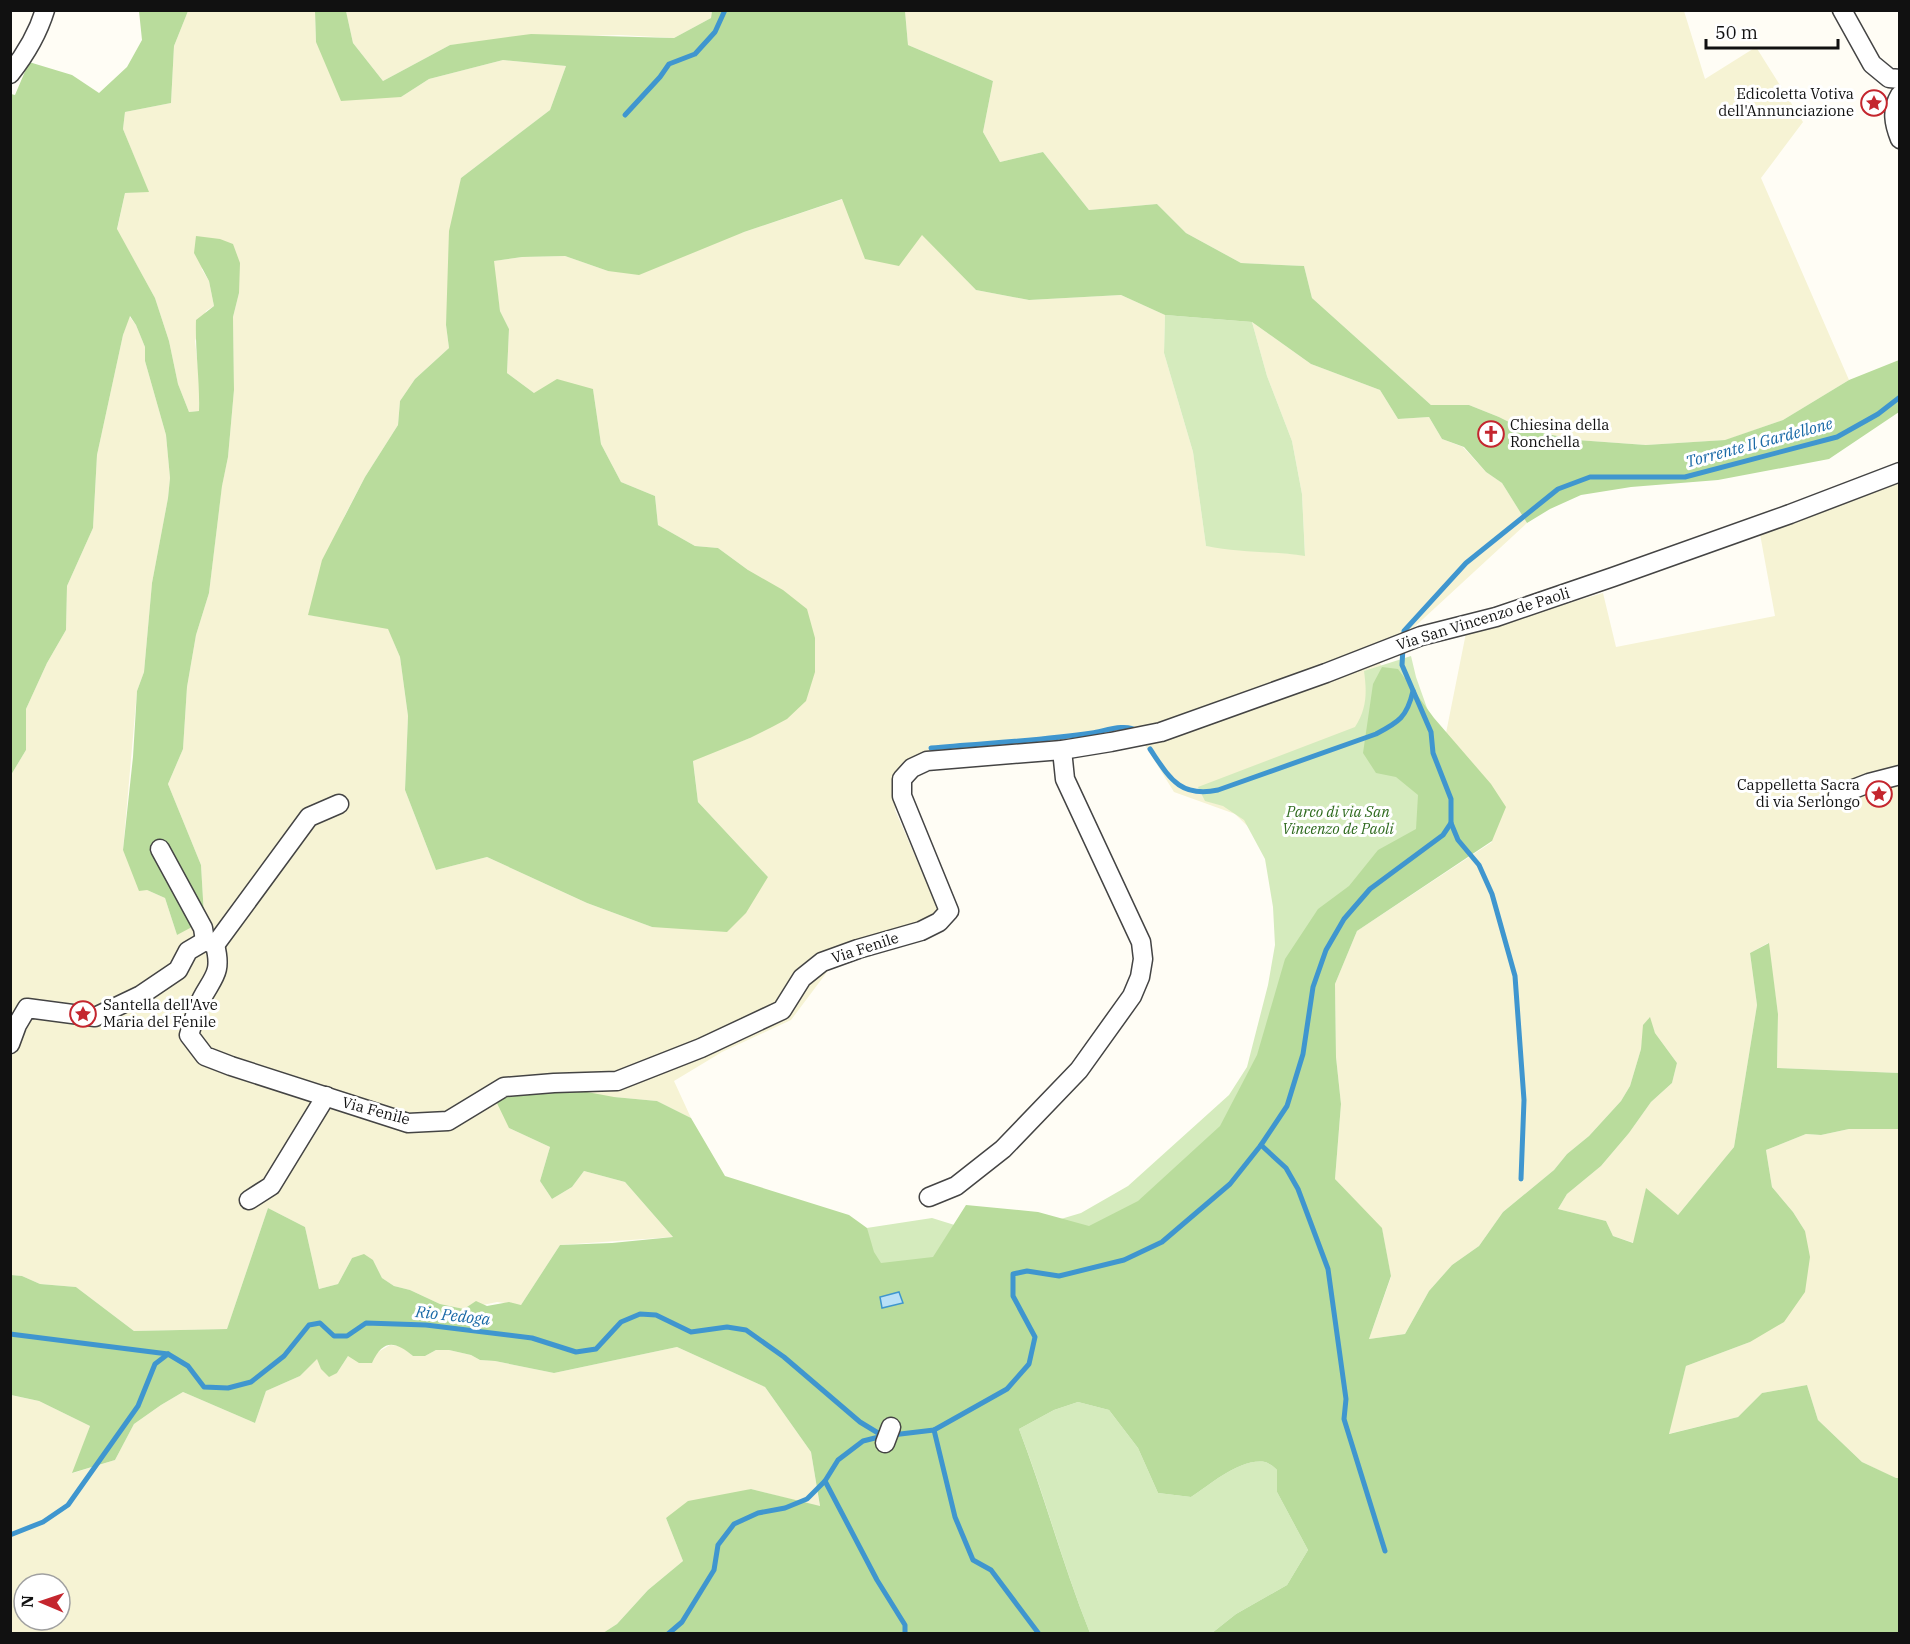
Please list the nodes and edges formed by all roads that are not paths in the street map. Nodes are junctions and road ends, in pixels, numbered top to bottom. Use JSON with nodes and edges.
{"nodes":[{"id":1,"x":45,"y":10,"type":"edge"},
{"id":2,"x":1842,"y":10,"type":"edge"},
{"id":3,"x":10,"y":74,"type":"edge"},
{"id":4,"x":1899,"y":79,"type":"edge"},
{"id":5,"x":1899,"y":95,"type":"edge"},
{"id":6,"x":1899,"y":139,"type":"edge"},
{"id":7,"x":1899,"y":472,"type":"edge"},
{"id":8,"x":1062,"y":750,"type":"junction"},
{"id":9,"x":1899,"y":775,"type":"edge"},
{"id":10,"x":1838,"y":795,"type":"dead end"},
{"id":11,"x":339,"y":804,"type":"dead end"},
{"id":12,"x":160,"y":849,"type":"dead end"},
{"id":13,"x":949,"y":911,"type":"joint"},
{"id":14,"x":210,"y":943,"type":"junction"},
{"id":15,"x":10,"y":1044,"type":"edge"},
{"id":16,"x":326,"y":1096,"type":"junction"},
{"id":17,"x":929,"y":1197,"type":"dead end"},
{"id":18,"x":249,"y":1200,"type":"dead end"}],
"edges":[{"from":1,"to":3,"type":"street"},
{"from":2,"to":4,"type":"street"},
{"from":5,"to":6,"type":"street"},
{"from":7,"to":8,"type":"street","name":"Via San Vincenzo de Paoli"},
{"from":8,"to":13,"type":"street","name":"Via San Vincenzo de Paoli"},
{"from":8,"to":17,"type":"street"},
{"from":9,"to":10,"type":"street"},
{"from":11,"to":14,"type":"street"},
{"from":12,"to":14,"type":"street"},
{"from":13,"to":16,"type":"street","name":"Via Fenile"},
{"from":14,"to":15,"type":"street"},
{"from":14,"to":16,"type":"street","name":"Via Fenile"},
{"from":16,"to":18,"type":"street"}]}
